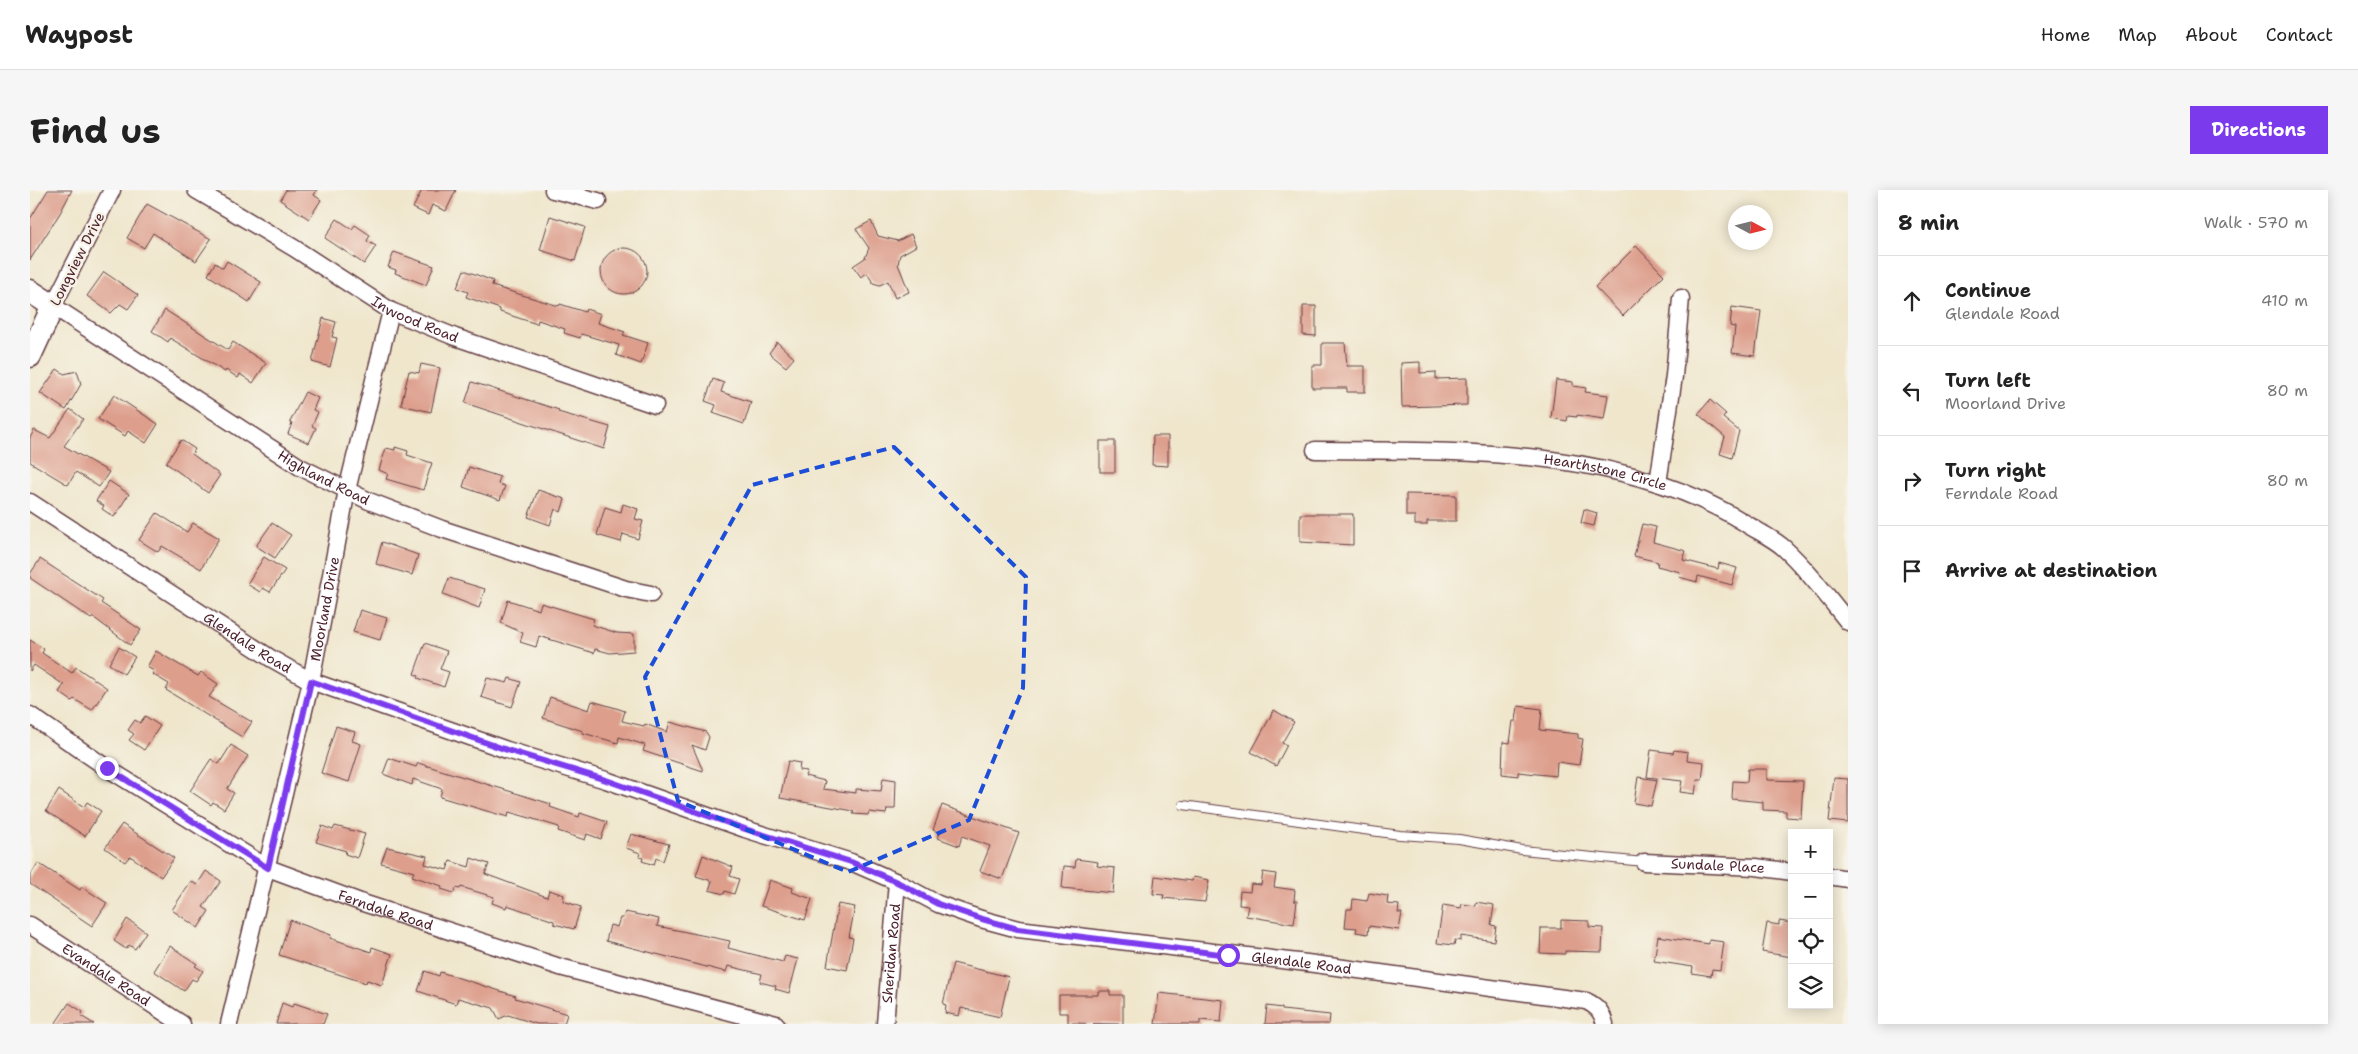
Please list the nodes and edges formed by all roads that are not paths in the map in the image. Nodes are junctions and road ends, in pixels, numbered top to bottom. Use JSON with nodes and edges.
{"nodes":[{"id":1,"x":112,"y":190,"type":"edge"},
{"id":2,"x":196,"y":190,"type":"edge"},
{"id":3,"x":553,"y":190,"type":"edge"},
{"id":4,"x":598,"y":201,"type":"dead end"},
{"id":5,"x":30,"y":291,"type":"edge"},
{"id":6,"x":1681,"y":298,"type":"dead end"},
{"id":7,"x":53,"y":306,"type":"junction"},
{"id":8,"x":391,"y":311,"type":"junction"},
{"id":9,"x":30,"y":356,"type":"edge"},
{"id":10,"x":655,"y":405,"type":"dead end"},
{"id":11,"x":1315,"y":450,"type":"dead end"},
{"id":12,"x":1658,"y":483,"type":"junction"},
{"id":13,"x":347,"y":490,"type":"junction"},
{"id":14,"x":30,"y":502,"type":"edge"},
{"id":15,"x":652,"y":594,"type":"dead end"},
{"id":16,"x":1848,"y":622,"type":"edge"},
{"id":17,"x":311,"y":681,"type":"junction"},
{"id":18,"x":30,"y":715,"type":"edge"},
{"id":19,"x":1183,"y":805,"type":"dead end"},
{"id":20,"x":1644,"y":862,"type":"joint"},
{"id":21,"x":268,"y":868,"type":"junction"},
{"id":22,"x":1788,"y":871,"type":"edge"},
{"id":23,"x":1833,"y":877,"type":"edge"},
{"id":24,"x":1848,"y":879,"type":"edge"},
{"id":25,"x":897,"y":882,"type":"junction"},
{"id":26,"x":30,"y":925,"type":"edge"},
{"id":27,"x":182,"y":1024,"type":"edge"},
{"id":28,"x":229,"y":1024,"type":"edge"},
{"id":29,"x":776,"y":1024,"type":"edge"},
{"id":30,"x":885,"y":1024,"type":"edge"},
{"id":31,"x":1604,"y":1024,"type":"edge"}],
"edges":[{"from":1,"to":7,"type":"street","name":"Longview Drive"},
{"from":2,"to":8,"type":"street","name":"Inwood Road"},
{"from":3,"to":4,"type":"street"},
{"from":5,"to":7,"type":"street","name":"Highland Road"},
{"from":6,"to":12,"type":"street"},
{"from":7,"to":9,"type":"street","name":"Longview Drive"},
{"from":7,"to":13,"type":"street","name":"Highland Road"},
{"from":8,"to":10,"type":"street","name":"Inwood Road"},
{"from":8,"to":13,"type":"street","name":"Moorland Drive"},
{"from":11,"to":12,"type":"street","name":"Hearthstone Circle"},
{"from":12,"to":16,"type":"street","name":"Hearthstone Circle"},
{"from":13,"to":15,"type":"street","name":"Highland Road"},
{"from":13,"to":17,"type":"street","name":"Moorland Drive"},
{"from":14,"to":17,"type":"street","name":"Glendale Road"},
{"from":17,"to":21,"type":"street","name":"Moorland Drive"},
{"from":17,"to":25,"type":"street","name":"Glendale Road"},
{"from":18,"to":21,"type":"street","name":"Ferndale Road"},
{"from":19,"to":20,"type":"lane"},
{"from":20,"to":22,"type":"street","name":"Sundale Place"},
{"from":21,"to":28,"type":"street","name":"Moorland Drive"},
{"from":21,"to":29,"type":"street","name":"Ferndale Road"},
{"from":23,"to":24,"type":"street"},
{"from":25,"to":30,"type":"street","name":"Sheridan Road"},
{"from":25,"to":31,"type":"street","name":"Glendale Road"},
{"from":26,"to":27,"type":"street","name":"Evandale Road"}]}
